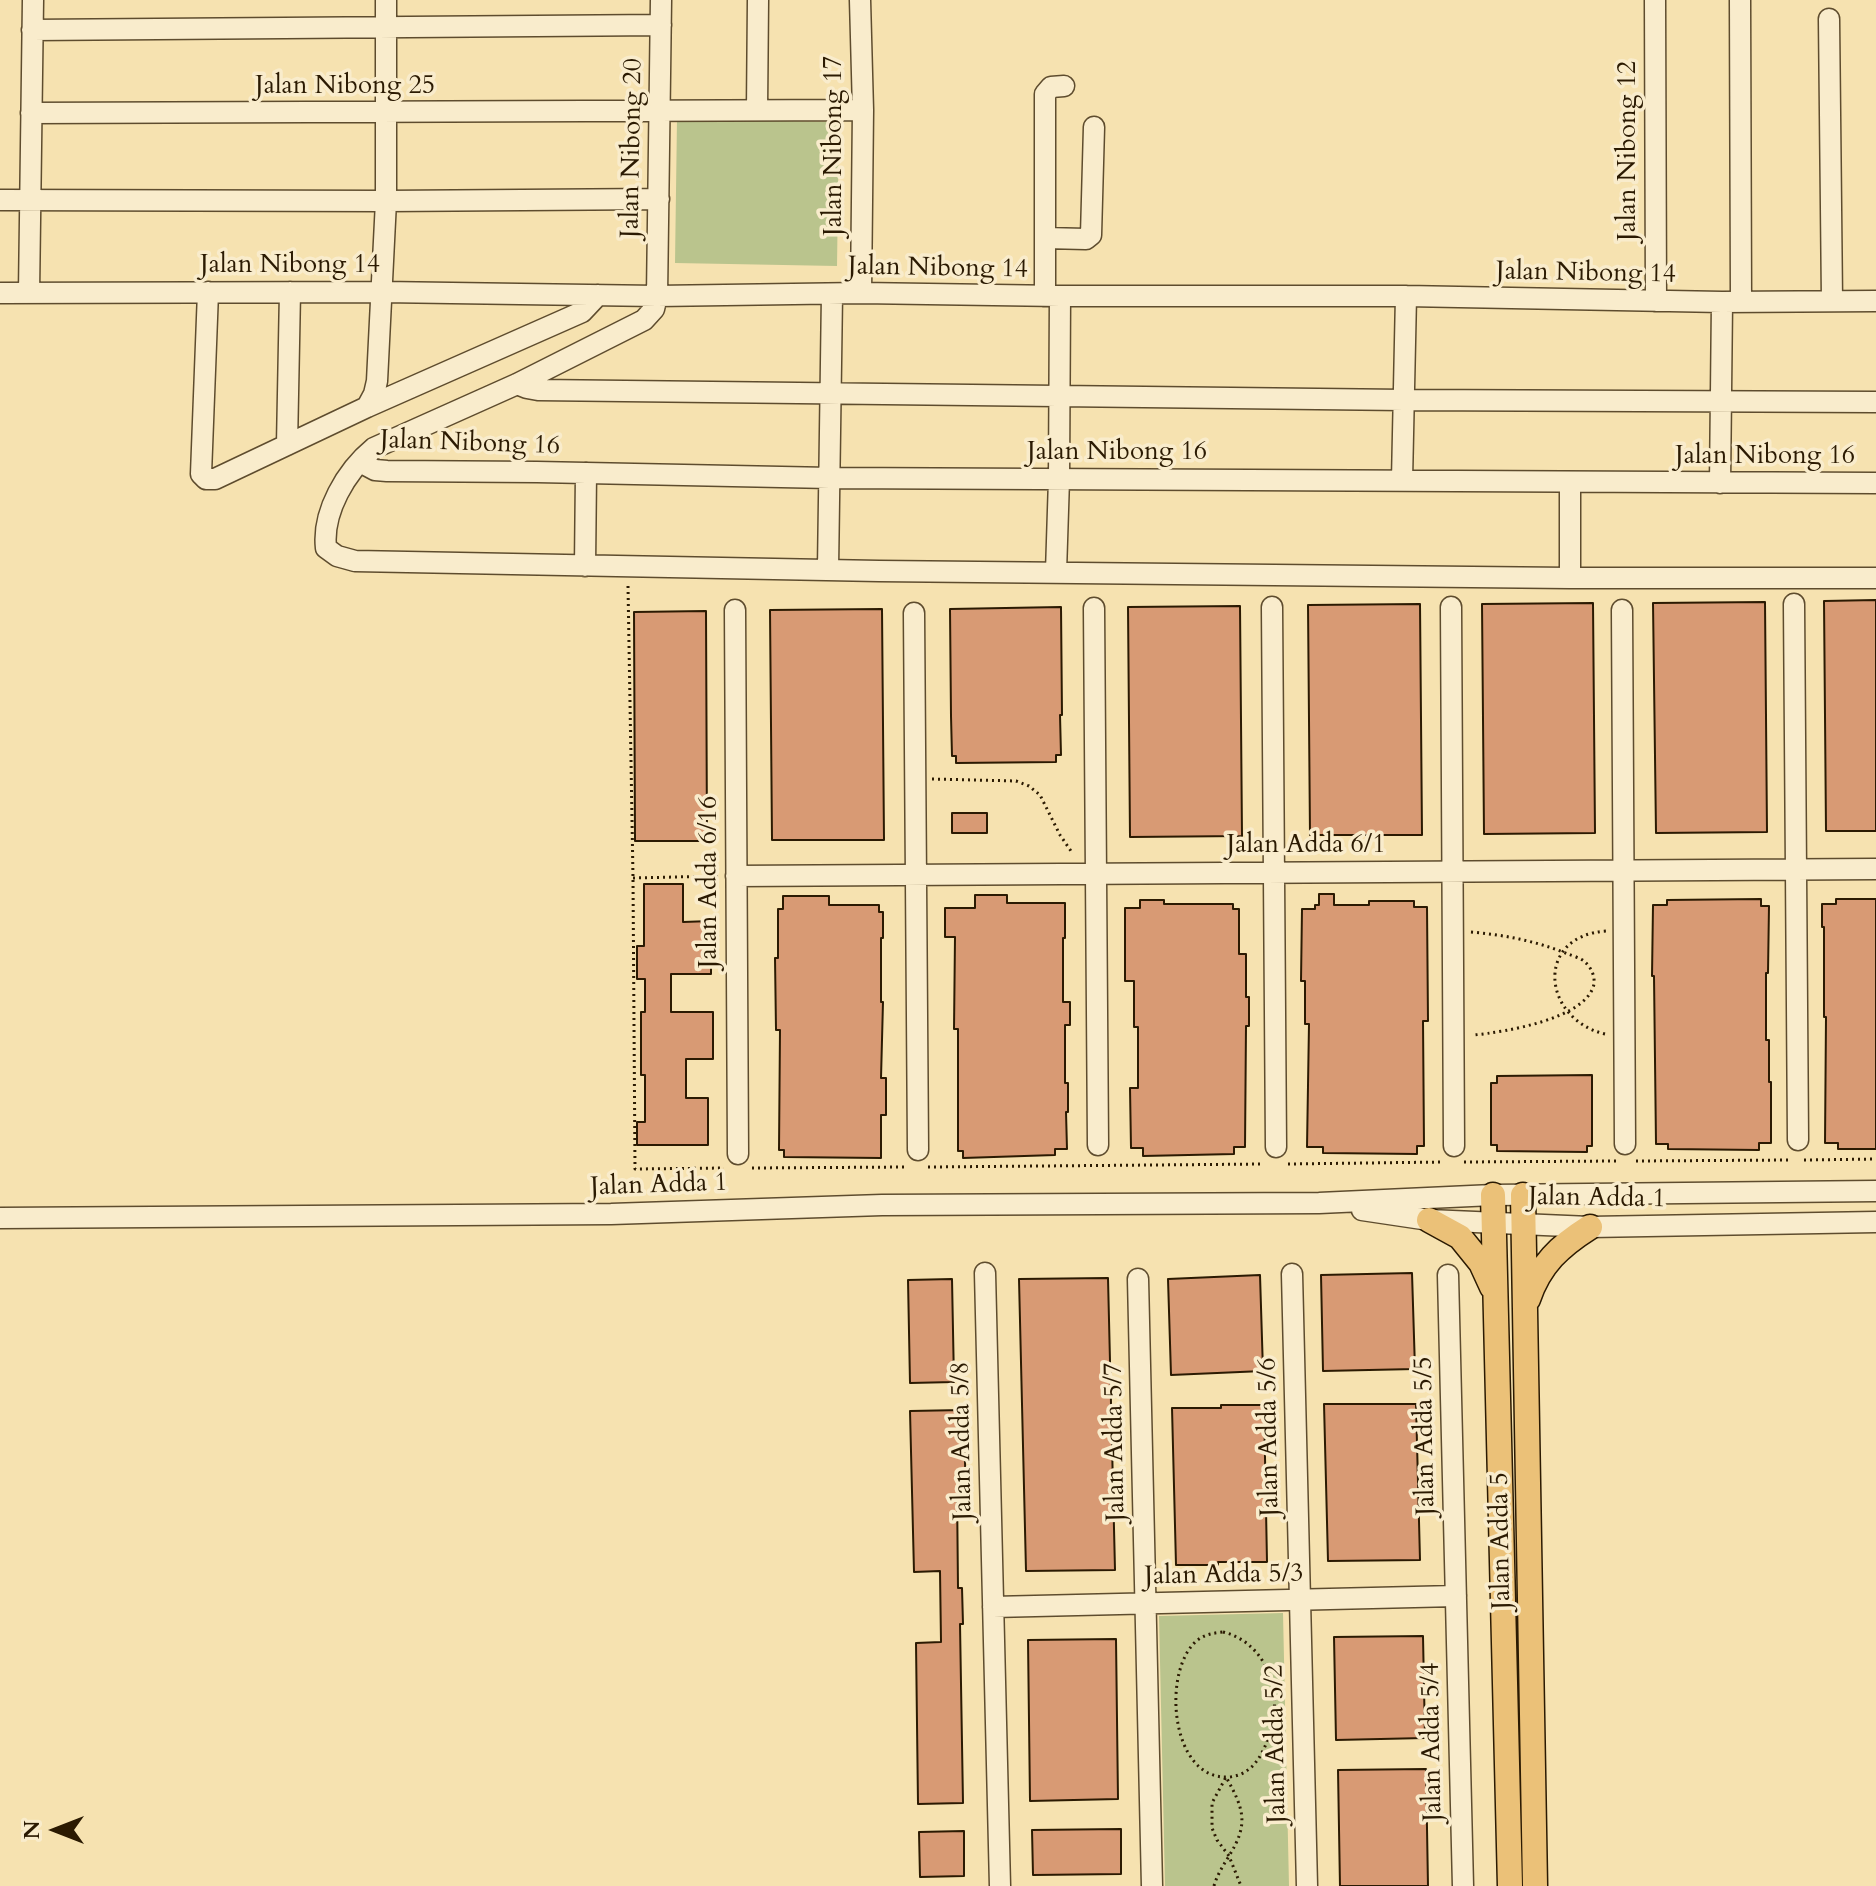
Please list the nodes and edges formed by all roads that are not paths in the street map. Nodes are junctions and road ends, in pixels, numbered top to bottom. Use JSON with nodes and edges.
{"nodes":[{"id":1,"x":33,"y":0,"type":"edge"},
{"id":2,"x":386,"y":0,"type":"edge"},
{"id":3,"x":661,"y":0,"type":"edge"},
{"id":4,"x":758,"y":0,"type":"edge"},
{"id":5,"x":860,"y":0,"type":"edge"},
{"id":6,"x":1655,"y":0,"type":"edge"},
{"id":7,"x":1740,"y":0,"type":"edge"},
{"id":8,"x":1829,"y":19,"type":"dead end"},
{"id":9,"x":661,"y":25,"type":"junction"},
{"id":10,"x":387,"y":28,"type":"junction"},
{"id":11,"x":32,"y":30,"type":"junction"},
{"id":12,"x":1064,"y":86,"type":"dead end"},
{"id":13,"x":660,"y":110,"type":"junction"},
{"id":14,"x":757,"y":110,"type":"junction"},
{"id":15,"x":863,"y":110,"type":"junction"},
{"id":16,"x":31,"y":113,"type":"junction"},
{"id":17,"x":385,"y":113,"type":"junction"},
{"id":18,"x":1094,"y":127,"type":"dead end"},
{"id":19,"x":659,"y":199,"type":"junction"},
{"id":20,"x":0,"y":200,"type":"edge"},
{"id":21,"x":30,"y":201,"type":"junction"},
{"id":22,"x":386,"y":201,"type":"junction"},
{"id":23,"x":1045,"y":238,"type":"junction"},
{"id":24,"x":208,"y":292,"type":"junction"},
{"id":25,"x":290,"y":292,"type":"junction"},
{"id":26,"x":383,"y":292,"type":"junction"},
{"id":27,"x":0,"y":293,"type":"edge"},
{"id":28,"x":29,"y":293,"type":"junction"},
{"id":29,"x":861,"y":293,"type":"junction"},
{"id":30,"x":832,"y":294,"type":"junction"},
{"id":31,"x":598,"y":295,"type":"junction"},
{"id":32,"x":657,"y":296,"type":"junction"},
{"id":33,"x":1053,"y":296,"type":"junction"},
{"id":34,"x":1406,"y":296,"type":"junction"},
{"id":35,"x":1656,"y":301,"type":"junction"},
{"id":36,"x":1832,"y":301,"type":"junction"},
{"id":37,"x":1876,"y":301,"type":"edge"},
{"id":38,"x":1731,"y":302,"type":"junction"},
{"id":39,"x":517,"y":384,"type":"junction"},
{"id":40,"x":831,"y":394,"type":"junction"},
{"id":41,"x":1060,"y":396,"type":"junction"},
{"id":42,"x":1404,"y":400,"type":"junction"},
{"id":43,"x":1720,"y":400,"type":"junction"},
{"id":44,"x":1876,"y":402,"type":"edge"},
{"id":45,"x":367,"y":407,"type":"junction"},
{"id":46,"x":287,"y":445,"type":"junction"},
{"id":47,"x":360,"y":462,"type":"junction"},
{"id":48,"x":586,"y":473,"type":"junction"},
{"id":49,"x":830,"y":478,"type":"junction"},
{"id":50,"x":1059,"y":479,"type":"junction"},
{"id":51,"x":1402,"y":480,"type":"junction"},
{"id":52,"x":1570,"y":482,"type":"junction"},
{"id":53,"x":1720,"y":483,"type":"junction"},
{"id":54,"x":1876,"y":483,"type":"edge"},
{"id":55,"x":585,"y":566,"type":"junction"},
{"id":56,"x":828,"y":569,"type":"junction"},
{"id":57,"x":1056,"y":572,"type":"junction"},
{"id":58,"x":1570,"y":578,"type":"junction"},
{"id":59,"x":1876,"y":578,"type":"edge"},
{"id":60,"x":1794,"y":604,"type":"dead end"},
{"id":61,"x":1272,"y":607,"type":"dead end"},
{"id":62,"x":1451,"y":607,"type":"dead end"},
{"id":63,"x":1094,"y":608,"type":"dead end"},
{"id":64,"x":735,"y":610,"type":"dead end"},
{"id":65,"x":1622,"y":610,"type":"dead end"},
{"id":66,"x":914,"y":613,"type":"dead end"},
{"id":67,"x":1796,"y":869,"type":"junction"},
{"id":68,"x":1876,"y":869,"type":"edge"},
{"id":69,"x":1623,"y":870,"type":"junction"},
{"id":70,"x":1453,"y":871,"type":"junction"},
{"id":71,"x":1274,"y":873,"type":"junction"},
{"id":72,"x":1091,"y":874,"type":"junction"},
{"id":73,"x":916,"y":875,"type":"junction"},
{"id":74,"x":736,"y":876,"type":"junction"},
{"id":75,"x":1798,"y":1140,"type":"dead end"},
{"id":76,"x":1625,"y":1144,"type":"dead end"},
{"id":77,"x":1098,"y":1145,"type":"dead end"},
{"id":78,"x":918,"y":1150,"type":"dead end"},
{"id":79,"x":1275,"y":1155,"type":"road end"},
{"id":80,"x":1456,"y":1157,"type":"road end"},
{"id":81,"x":742,"y":1163,"type":"road end"},
{"id":82,"x":1876,"y":1191,"type":"edge"},
{"id":83,"x":1493,"y":1195,"type":"junction"},
{"id":84,"x":1523,"y":1195,"type":"junction"},
{"id":85,"x":1319,"y":1203,"type":"junction"},
{"id":86,"x":0,"y":1218,"type":"edge"},
{"id":87,"x":1429,"y":1220,"type":"junction"},
{"id":88,"x":1876,"y":1222,"type":"edge"},
{"id":89,"x":1494,"y":1224,"type":"junction"},
{"id":90,"x":1523,"y":1224,"type":"junction"},
{"id":91,"x":1590,"y":1227,"type":"junction"},
{"id":92,"x":985,"y":1273,"type":"dead end"},
{"id":93,"x":1292,"y":1274,"type":"dead end"},
{"id":94,"x":1448,"y":1275,"type":"dead end"},
{"id":95,"x":1138,"y":1279,"type":"dead end"},
{"id":96,"x":1496,"y":1296,"type":"junction"},
{"id":97,"x":1526,"y":1306,"type":"junction"},
{"id":98,"x":1456,"y":1596,"type":"junction"},
{"id":99,"x":1300,"y":1600,"type":"junction"},
{"id":100,"x":1146,"y":1604,"type":"junction"},
{"id":101,"x":993,"y":1607,"type":"junction"},
{"id":102,"x":1000,"y":1886,"type":"edge"},
{"id":103,"x":1152,"y":1886,"type":"edge"},
{"id":104,"x":1307,"y":1886,"type":"edge"},
{"id":105,"x":1463,"y":1886,"type":"edge"},
{"id":106,"x":1510,"y":1886,"type":"edge"},
{"id":107,"x":1535,"y":1886,"type":"edge"}],
"edges":[{"from":1,"to":11,"type":"street"},
{"from":2,"to":10,"type":"street"},
{"from":3,"to":9,"type":"street","name":"Jalan Nibong 20"},
{"from":4,"to":14,"type":"street"},
{"from":5,"to":15,"type":"street","name":"Jalan Nibong 17"},
{"from":6,"to":35,"type":"street","name":"Jalan Nibong 12"},
{"from":7,"to":38,"type":"street"},
{"from":8,"to":36,"type":"street"},
{"from":9,"to":10,"type":"street"},
{"from":9,"to":13,"type":"street","name":"Jalan Nibong 20"},
{"from":10,"to":11,"type":"street"},
{"from":10,"to":17,"type":"street"},
{"from":11,"to":16,"type":"street"},
{"from":12,"to":23,"type":"street"},
{"from":13,"to":14,"type":"street","name":"Jalan Nibong 25"},
{"from":13,"to":17,"type":"street","name":"Jalan Nibong 25"},
{"from":13,"to":19,"type":"street","name":"Jalan Nibong 20"},
{"from":14,"to":15,"type":"street","name":"Jalan Nibong 25"},
{"from":15,"to":29,"type":"street","name":"Jalan Nibong 17"},
{"from":16,"to":17,"type":"street","name":"Jalan Nibong 25"},
{"from":16,"to":21,"type":"street"},
{"from":17,"to":22,"type":"street"},
{"from":18,"to":23,"type":"street"},
{"from":19,"to":22,"type":"street"},
{"from":19,"to":32,"type":"street","name":"Jalan Nibong 20"},
{"from":20,"to":21,"type":"street"},
{"from":21,"to":22,"type":"street"},
{"from":21,"to":28,"type":"street"},
{"from":22,"to":26,"type":"street"},
{"from":23,"to":33,"type":"street"},
{"from":24,"to":25,"type":"street","name":"Jalan Nibong 14"},
{"from":24,"to":28,"type":"street","name":"Jalan Nibong 14"},
{"from":24,"to":46,"type":"street"},
{"from":25,"to":26,"type":"street","name":"Jalan Nibong 14"},
{"from":25,"to":46,"type":"street"},
{"from":26,"to":31,"type":"street","name":"Jalan Nibong 14"},
{"from":26,"to":45,"type":"street"},
{"from":27,"to":28,"type":"street","name":"Jalan Nibong 14"},
{"from":29,"to":30,"type":"street","name":"Jalan Nibong 14"},
{"from":29,"to":33,"type":"street","name":"Jalan Nibong 14"},
{"from":30,"to":32,"type":"street","name":"Jalan Nibong 14"},
{"from":30,"to":40,"type":"street"},
{"from":31,"to":32,"type":"street","name":"Jalan Nibong 14"},
{"from":31,"to":45,"type":"street"},
{"from":32,"to":39,"type":"street"},
{"from":33,"to":34,"type":"street","name":"Jalan Nibong 14"},
{"from":33,"to":41,"type":"street"},
{"from":34,"to":35,"type":"street","name":"Jalan Nibong 14"},
{"from":34,"to":42,"type":"street"},
{"from":35,"to":38,"type":"street","name":"Jalan Nibong 14"},
{"from":36,"to":37,"type":"street","name":"Jalan Nibong 14"},
{"from":36,"to":38,"type":"street","name":"Jalan Nibong 14"},
{"from":38,"to":43,"type":"street"},
{"from":39,"to":40,"type":"street"},
{"from":39,"to":47,"type":"street"},
{"from":40,"to":41,"type":"street"},
{"from":40,"to":49,"type":"street"},
{"from":41,"to":42,"type":"street"},
{"from":41,"to":50,"type":"street"},
{"from":42,"to":43,"type":"street"},
{"from":42,"to":51,"type":"street"},
{"from":43,"to":44,"type":"street"},
{"from":43,"to":53,"type":"street"},
{"from":45,"to":46,"type":"street"},
{"from":47,"to":48,"type":"street","name":"Jalan Nibong 16"},
{"from":47,"to":55,"type":"street"},
{"from":48,"to":49,"type":"street","name":"Jalan Nibong 16"},
{"from":48,"to":55,"type":"street"},
{"from":49,"to":50,"type":"street","name":"Jalan Nibong 16"},
{"from":49,"to":56,"type":"street"},
{"from":50,"to":51,"type":"street","name":"Jalan Nibong 16"},
{"from":50,"to":57,"type":"street"},
{"from":51,"to":52,"type":"street","name":"Jalan Nibong 16"},
{"from":52,"to":53,"type":"street","name":"Jalan Nibong 16"},
{"from":52,"to":58,"type":"street"},
{"from":53,"to":54,"type":"street","name":"Jalan Nibong 16"},
{"from":55,"to":56,"type":"street"},
{"from":56,"to":57,"type":"street"},
{"from":57,"to":58,"type":"street"},
{"from":58,"to":59,"type":"street"},
{"from":60,"to":67,"type":"street"},
{"from":61,"to":71,"type":"street"},
{"from":62,"to":70,"type":"street"},
{"from":63,"to":72,"type":"street"},
{"from":64,"to":74,"type":"street","name":"Jalan Adda 6/16"},
{"from":65,"to":69,"type":"street"},
{"from":66,"to":73,"type":"street"},
{"from":67,"to":68,"type":"street","name":"Jalan Adda 6/1"},
{"from":67,"to":69,"type":"street","name":"Jalan Adda 6/1"},
{"from":67,"to":75,"type":"street"},
{"from":69,"to":70,"type":"street","name":"Jalan Adda 6/1"},
{"from":69,"to":76,"type":"street"},
{"from":70,"to":71,"type":"street","name":"Jalan Adda 6/1"},
{"from":70,"to":80,"type":"street"},
{"from":71,"to":72,"type":"street","name":"Jalan Adda 6/1"},
{"from":71,"to":79,"type":"street"},
{"from":72,"to":73,"type":"street","name":"Jalan Adda 6/1"},
{"from":72,"to":77,"type":"street"},
{"from":73,"to":74,"type":"street","name":"Jalan Adda 6/1"},
{"from":73,"to":78,"type":"street"},
{"from":74,"to":81,"type":"street","name":"Jalan Adda 6/16"},
{"from":82,"to":84,"type":"street","name":"Jalan Adda 1"},
{"from":83,"to":84,"type":"street","name":"Jalan Adda 1"},
{"from":83,"to":85,"type":"street","name":"Jalan Adda 1"},
{"from":83,"to":89,"type":"main road","name":"Jalan Adda 5"},
{"from":84,"to":90,"type":"main road","name":"Jalan Adda 5"},
{"from":85,"to":86,"type":"street","name":"Jalan Adda 1"},
{"from":85,"to":87,"type":"street","name":"Jalan Adda 1"},
{"from":87,"to":89,"type":"street","name":"Jalan Adda 1"},
{"from":87,"to":96,"type":"main road"},
{"from":88,"to":91,"type":"street","name":"Jalan Adda 1"},
{"from":89,"to":90,"type":"street","name":"Jalan Adda 1"},
{"from":89,"to":96,"type":"main road","name":"Jalan Adda 5"},
{"from":90,"to":91,"type":"street","name":"Jalan Adda 1"},
{"from":90,"to":97,"type":"main road","name":"Jalan Adda 5"},
{"from":91,"to":97,"type":"main road"},
{"from":92,"to":101,"type":"street","name":"Jalan Adda 5/8"},
{"from":93,"to":99,"type":"street","name":"Jalan Adda 5/6"},
{"from":94,"to":98,"type":"street","name":"Jalan Adda 5/5"},
{"from":95,"to":100,"type":"street","name":"Jalan Adda 5/7"},
{"from":96,"to":106,"type":"main road","name":"Jalan Adda 5"},
{"from":97,"to":107,"type":"main road","name":"Jalan Adda 5"},
{"from":98,"to":99,"type":"street","name":"Jalan Adda 5/3"},
{"from":98,"to":105,"type":"street","name":"Jalan Adda 5/4"},
{"from":99,"to":100,"type":"street","name":"Jalan Adda 5/3"},
{"from":99,"to":104,"type":"street","name":"Jalan Adda 5/2"},
{"from":100,"to":101,"type":"street","name":"Jalan Adda 5/3"},
{"from":100,"to":103,"type":"street"},
{"from":101,"to":102,"type":"street","name":"Jalan Adda 5/8"}]}
